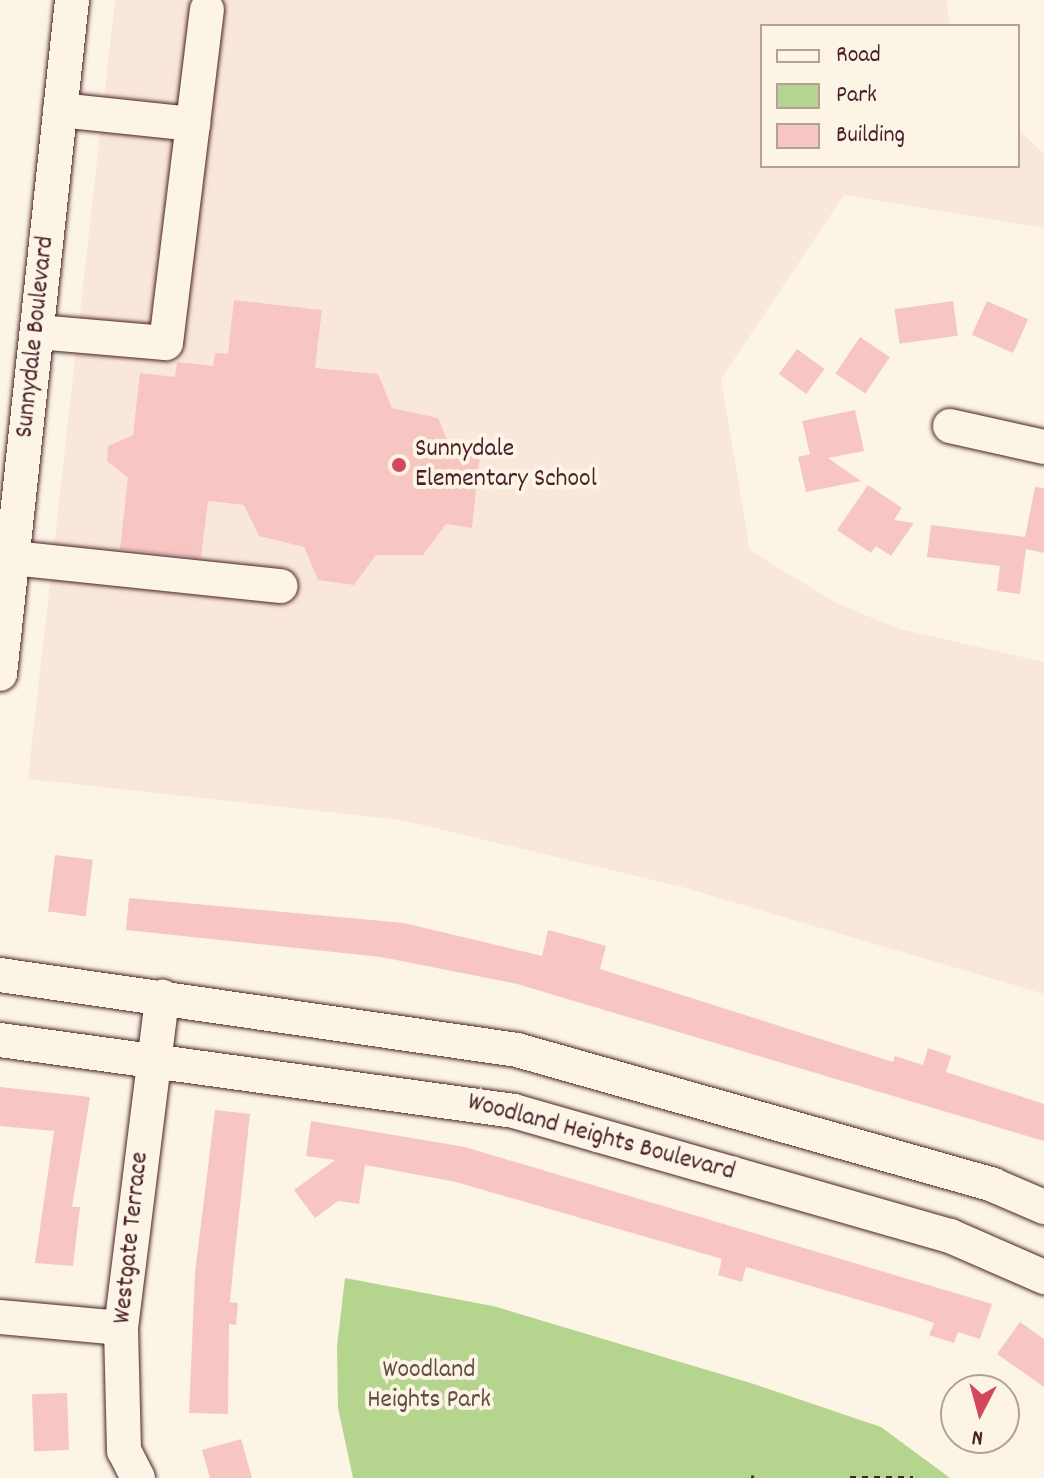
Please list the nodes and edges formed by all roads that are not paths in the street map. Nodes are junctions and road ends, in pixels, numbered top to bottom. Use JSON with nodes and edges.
{"nodes":[{"id":1,"x":72,"y":0,"type":"edge"},
{"id":2,"x":207,"y":10,"type":"dead end"},
{"id":3,"x":60,"y":110,"type":"junction"},
{"id":4,"x":193,"y":124,"type":"junction"},
{"id":5,"x":37,"y":332,"type":"junction"},
{"id":6,"x":950,"y":426,"type":"dead end"},
{"id":7,"x":1044,"y":447,"type":"edge"},
{"id":8,"x":13,"y":558,"type":"junction"},
{"id":9,"x":281,"y":586,"type":"dead end"},
{"id":10,"x":0,"y":674,"type":"edge"},
{"id":11,"x":0,"y":975,"type":"edge"},
{"id":12,"x":162,"y":997,"type":"junction"},
{"id":13,"x":0,"y":1040,"type":"edge"},
{"id":14,"x":153,"y":1059,"type":"junction"},
{"id":15,"x":1044,"y":1207,"type":"edge"},
{"id":16,"x":1044,"y":1277,"type":"edge"},
{"id":17,"x":0,"y":1317,"type":"edge"},
{"id":18,"x":121,"y":1328,"type":"junction"},
{"id":19,"x":138,"y":1478,"type":"edge"}],
"edges":[{"from":1,"to":3,"type":"street","name":"Sunnydale Boulevard"},
{"from":2,"to":4,"type":"street"},
{"from":3,"to":4,"type":"street"},
{"from":3,"to":5,"type":"street","name":"Sunnydale Boulevard"},
{"from":4,"to":5,"type":"street"},
{"from":5,"to":8,"type":"street","name":"Sunnydale Boulevard"},
{"from":6,"to":7,"type":"street"},
{"from":8,"to":9,"type":"street"},
{"from":8,"to":10,"type":"street","name":"Sunnydale Boulevard"},
{"from":11,"to":12,"type":"street"},
{"from":12,"to":14,"type":"street","name":"Westgate Terrace"},
{"from":12,"to":15,"type":"street"},
{"from":13,"to":14,"type":"street","name":"Woodland Heights Boulevard"},
{"from":14,"to":16,"type":"street","name":"Woodland Heights Boulevard"},
{"from":14,"to":18,"type":"street","name":"Westgate Terrace"},
{"from":17,"to":18,"type":"street"},
{"from":18,"to":19,"type":"street","name":"Westgate Terrace"}]}
